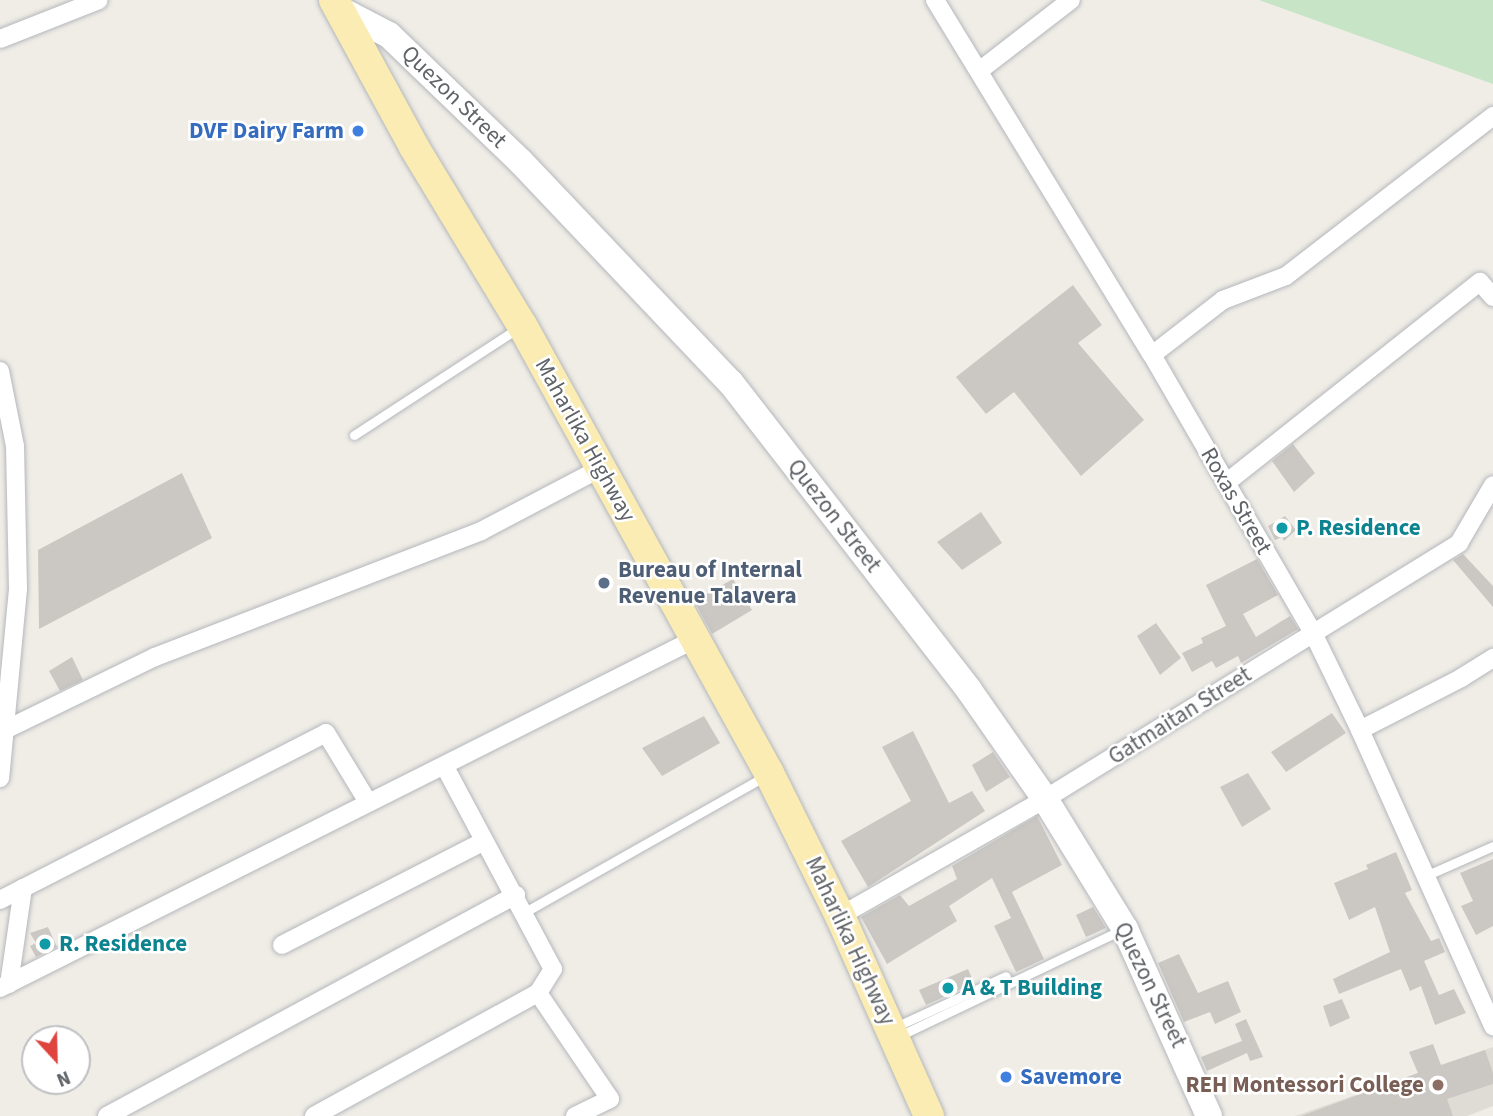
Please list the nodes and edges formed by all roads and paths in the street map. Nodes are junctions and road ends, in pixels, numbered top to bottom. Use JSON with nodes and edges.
{"nodes":[{"id":1,"x":99,"y":0,"type":"edge"},
{"id":2,"x":935,"y":0,"type":"edge"},
{"id":3,"x":1071,"y":0,"type":"edge"},
{"id":4,"x":344,"y":3,"type":"edge"},
{"id":5,"x":0,"y":40,"type":"edge"},
{"id":6,"x":979,"y":71,"type":"junction"},
{"id":7,"x":1493,"y":116,"type":"edge"},
{"id":8,"x":1493,"y":297,"type":"edge"},
{"id":9,"x":522,"y":326,"type":"junction"},
{"id":10,"x":1152,"y":355,"type":"junction"},
{"id":11,"x":0,"y":371,"type":"edge"},
{"id":12,"x":354,"y":435,"type":"dead end"},
{"id":13,"x":601,"y":468,"type":"junction"},
{"id":14,"x":1226,"y":482,"type":"junction"},
{"id":15,"x":1493,"y":485,"type":"edge"},
{"id":16,"x":1313,"y":633,"type":"junction"},
{"id":17,"x":695,"y":639,"type":"junction"},
{"id":18,"x":1493,"y":658,"type":"edge"},
{"id":19,"x":5,"y":730,"type":"junction"},
{"id":20,"x":1360,"y":730,"type":"junction"},
{"id":21,"x":445,"y":767,"type":"junction"},
{"id":22,"x":769,"y":773,"type":"junction"},
{"id":23,"x":0,"y":778,"type":"edge"},
{"id":24,"x":1045,"y":799,"type":"junction"},
{"id":25,"x":368,"y":802,"type":"junction"},
{"id":26,"x":484,"y":841,"type":"junction"},
{"id":27,"x":1493,"y":846,"type":"edge"},
{"id":28,"x":1424,"y":876,"type":"junction"},
{"id":29,"x":23,"y":888,"type":"junction"},
{"id":30,"x":516,"y":895,"type":"junction"},
{"id":31,"x":0,"y":900,"type":"edge"},
{"id":32,"x":525,"y":912,"type":"junction"},
{"id":33,"x":840,"y":916,"type":"junction"},
{"id":34,"x":1125,"y":929,"type":"junction"},
{"id":35,"x":282,"y":945,"type":"dead end"},
{"id":36,"x":1006,"y":976,"type":"dead end"},
{"id":37,"x":4,"y":986,"type":"edge"},
{"id":38,"x":538,"y":993,"type":"junction"},
{"id":39,"x":1493,"y":1026,"type":"edge"},
{"id":40,"x":893,"y":1033,"type":"junction"},
{"id":41,"x":107,"y":1116,"type":"edge"},
{"id":42,"x":314,"y":1116,"type":"edge"},
{"id":43,"x":575,"y":1116,"type":"edge"},
{"id":44,"x":929,"y":1116,"type":"edge"},
{"id":45,"x":1209,"y":1116,"type":"edge"}],
"edges":[{"from":1,"to":5,"type":"street"},
{"from":2,"to":6,"type":"street","name":"Roxas Street"},
{"from":3,"to":6,"type":"street"},
{"from":4,"to":9,"type":"main road","name":"Maharlika Highway"},
{"from":4,"to":24,"type":"street","name":"Quezon Street"},
{"from":6,"to":10,"type":"street","name":"Roxas Street"},
{"from":7,"to":10,"type":"street"},
{"from":8,"to":14,"type":"street"},
{"from":9,"to":12,"type":"lane"},
{"from":9,"to":13,"type":"main road","name":"Maharlika Highway"},
{"from":10,"to":14,"type":"street","name":"Roxas Street"},
{"from":11,"to":19,"type":"street"},
{"from":13,"to":17,"type":"main road","name":"Maharlika Highway"},
{"from":13,"to":19,"type":"street"},
{"from":14,"to":16,"type":"street","name":"Roxas Street"},
{"from":15,"to":16,"type":"street","name":"Gatmaitan Street"},
{"from":16,"to":20,"type":"street","name":"Roxas Street"},
{"from":16,"to":24,"type":"street","name":"Gatmaitan Street"},
{"from":17,"to":21,"type":"street"},
{"from":17,"to":22,"type":"main road","name":"Maharlika Highway"},
{"from":18,"to":20,"type":"street"},
{"from":19,"to":23,"type":"street"},
{"from":20,"to":28,"type":"street","name":"Roxas Street"},
{"from":21,"to":25,"type":"street"},
{"from":21,"to":26,"type":"street"},
{"from":22,"to":32,"type":"lane"},
{"from":22,"to":33,"type":"main road","name":"Maharlika Highway"},
{"from":24,"to":33,"type":"street","name":"Gatmaitan Street"},
{"from":24,"to":34,"type":"street","name":"Quezon Street"},
{"from":25,"to":29,"type":"street"},
{"from":25,"to":37,"type":"street"},
{"from":26,"to":30,"type":"street"},
{"from":26,"to":35,"type":"street"},
{"from":27,"to":28,"type":"lane"},
{"from":28,"to":39,"type":"street","name":"Roxas Street"},
{"from":29,"to":31,"type":"street"},
{"from":29,"to":37,"type":"street"},
{"from":30,"to":32,"type":"street"},
{"from":30,"to":41,"type":"street"},
{"from":32,"to":38,"type":"street"},
{"from":33,"to":40,"type":"main road","name":"Maharlika Highway"},
{"from":34,"to":40,"type":"lane"},
{"from":34,"to":45,"type":"street","name":"Quezon Street"},
{"from":36,"to":40,"type":"lane"},
{"from":38,"to":42,"type":"street"},
{"from":38,"to":43,"type":"street"},
{"from":40,"to":44,"type":"main road","name":"Maharlika Highway"}]}
